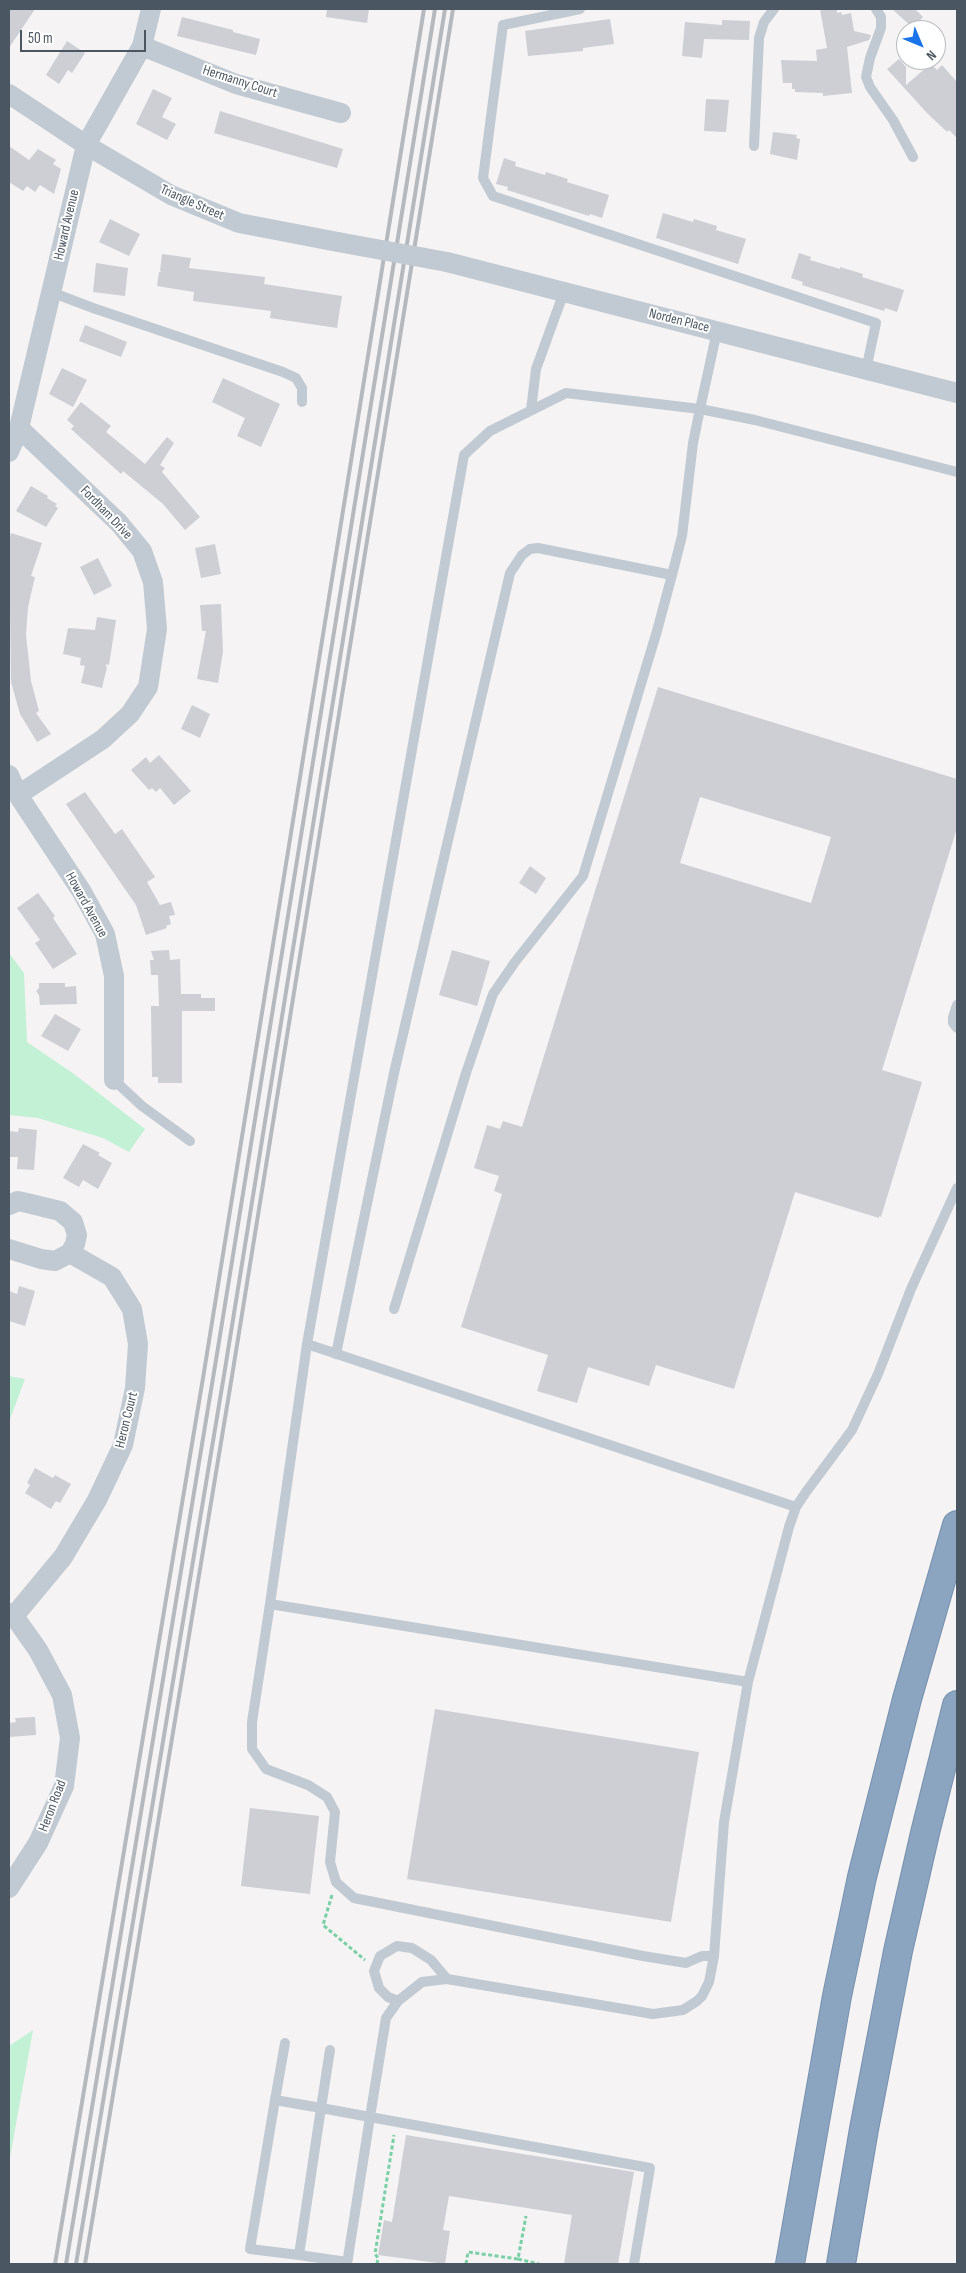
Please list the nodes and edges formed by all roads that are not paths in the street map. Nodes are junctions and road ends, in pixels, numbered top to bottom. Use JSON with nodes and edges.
{"nodes":[{"id":1,"x":151,"y":9,"type":"edge"},
{"id":2,"x":580,"y":9,"type":"edge"},
{"id":3,"x":774,"y":9,"type":"edge"},
{"id":4,"x":876,"y":9,"type":"edge"},
{"id":5,"x":142,"y":46,"type":"junction"},
{"id":6,"x":9,"y":94,"type":"edge"},
{"id":7,"x":341,"y":113,"type":"dead end"},
{"id":8,"x":86,"y":145,"type":"junction"},
{"id":9,"x":754,"y":146,"type":"dead end"},
{"id":10,"x":912,"y":157,"type":"dead end"},
{"id":11,"x":399,"y":254,"type":"joint"},
{"id":12,"x":51,"y":292,"type":"junction"},
{"id":13,"x":564,"y":292,"type":"junction"},
{"id":14,"x":717,"y":331,"type":"junction"},
{"id":15,"x":866,"y":370,"type":"junction"},
{"id":16,"x":957,"y":393,"type":"edge"},
{"id":17,"x":302,"y":402,"type":"dead end"},
{"id":18,"x":700,"y":409,"type":"junction"},
{"id":19,"x":531,"y":410,"type":"junction"},
{"id":20,"x":19,"y":428,"type":"junction"},
{"id":21,"x":9,"y":452,"type":"edge"},
{"id":22,"x":957,"y":472,"type":"edge"},
{"id":23,"x":672,"y":575,"type":"junction"},
{"id":24,"x":9,"y":775,"type":"edge"},
{"id":25,"x":18,"y":795,"type":"junction"},
{"id":26,"x":957,"y":1005,"type":"edge"},
{"id":27,"x":957,"y":1028,"type":"edge"},
{"id":28,"x":114,"y":1080,"type":"joint"},
{"id":29,"x":190,"y":1141,"type":"dead end"},
{"id":30,"x":957,"y":1188,"type":"edge"},
{"id":31,"x":9,"y":1205,"type":"edge"},
{"id":32,"x":9,"y":1249,"type":"edge"},
{"id":33,"x":70,"y":1253,"type":"junction"},
{"id":34,"x":394,"y":1309,"type":"dead end"},
{"id":35,"x":307,"y":1344,"type":"junction"},
{"id":36,"x":336,"y":1354,"type":"junction"},
{"id":37,"x":796,"y":1507,"type":"junction"},
{"id":38,"x":957,"y":1525,"type":"edge"},
{"id":39,"x":270,"y":1604,"type":"junction"},
{"id":40,"x":12,"y":1615,"type":"edge"},
{"id":41,"x":748,"y":1682,"type":"junction"},
{"id":42,"x":957,"y":1706,"type":"edge"},
{"id":43,"x":9,"y":1888,"type":"edge"},
{"id":44,"x":714,"y":1956,"type":"junction"},
{"id":45,"x":447,"y":1979,"type":"junction"},
{"id":46,"x":398,"y":2001,"type":"junction"},
{"id":47,"x":286,"y":2043,"type":"dead end"},
{"id":48,"x":330,"y":2050,"type":"dead end"},
{"id":49,"x":275,"y":2100,"type":"junction"},
{"id":50,"x":321,"y":2108,"type":"junction"},
{"id":51,"x":370,"y":2118,"type":"junction"},
{"id":52,"x":299,"y":2255,"type":"junction"},
{"id":53,"x":347,"y":2263,"type":"edge"},
{"id":54,"x":634,"y":2264,"type":"edge"},
{"id":55,"x":790,"y":2264,"type":"edge"},
{"id":56,"x":841,"y":2264,"type":"edge"}],
"edges":[{"from":1,"to":5,"type":"street","name":"Howard Avenue"},
{"from":2,"to":15,"type":"lane"},
{"from":3,"to":9,"type":"lane"},
{"from":4,"to":10,"type":"lane"},
{"from":5,"to":7,"type":"street","name":"Hermanny Court"},
{"from":5,"to":8,"type":"street","name":"Howard Avenue"},
{"from":6,"to":8,"type":"street","name":"Triangle Street"},
{"from":8,"to":11,"type":"street","name":"Triangle Street","bridge":true},
{"from":8,"to":12,"type":"street","name":"Howard Avenue"},
{"from":11,"to":13,"type":"street","name":"Norden Place","bridge":true},
{"from":12,"to":17,"type":"lane"},
{"from":12,"to":20,"type":"street","name":"Howard Avenue"},
{"from":13,"to":14,"type":"street","name":"Norden Place"},
{"from":13,"to":19,"type":"lane"},
{"from":14,"to":15,"type":"street","name":"Norden Place"},
{"from":14,"to":18,"type":"lane"},
{"from":15,"to":16,"type":"street","name":"Norden Place"},
{"from":18,"to":19,"type":"lane"},
{"from":18,"to":22,"type":"lane"},
{"from":18,"to":23,"type":"lane"},
{"from":19,"to":35,"type":"lane"},
{"from":20,"to":21,"type":"street","name":"Howard Avenue"},
{"from":20,"to":25,"type":"street","name":"Fordham Drive"},
{"from":23,"to":34,"type":"lane"},
{"from":23,"to":36,"type":"lane"},
{"from":24,"to":25,"type":"street","name":"Howard Avenue"},
{"from":25,"to":28,"type":"street","name":"Howard Avenue"},
{"from":26,"to":27,"type":"lane"},
{"from":28,"to":29,"type":"lane"},
{"from":30,"to":37,"type":"lane"},
{"from":31,"to":33,"type":"street"},
{"from":32,"to":33,"type":"street"},
{"from":33,"to":40,"type":"street","name":"Heron Court"},
{"from":35,"to":36,"type":"lane"},
{"from":35,"to":39,"type":"lane"},
{"from":36,"to":37,"type":"lane"},
{"from":37,"to":41,"type":"lane"},
{"from":38,"to":55,"type":"highway"},
{"from":39,"to":41,"type":"lane"},
{"from":39,"to":44,"type":"lane"},
{"from":40,"to":43,"type":"street","name":"Heron Road"},
{"from":41,"to":44,"type":"lane"},
{"from":42,"to":56,"type":"highway"},
{"from":44,"to":45,"type":"lane"},
{"from":45,"to":46,"type":"lane"},
{"from":45,"to":46,"type":"lane"},
{"from":46,"to":51,"type":"lane"},
{"from":47,"to":49,"type":"lane"},
{"from":48,"to":50,"type":"lane"},
{"from":49,"to":50,"type":"lane"},
{"from":49,"to":52,"type":"lane"},
{"from":50,"to":51,"type":"lane"},
{"from":50,"to":52,"type":"lane"},
{"from":51,"to":53,"type":"lane"},
{"from":51,"to":54,"type":"lane"},
{"from":52,"to":53,"type":"lane"}]}
